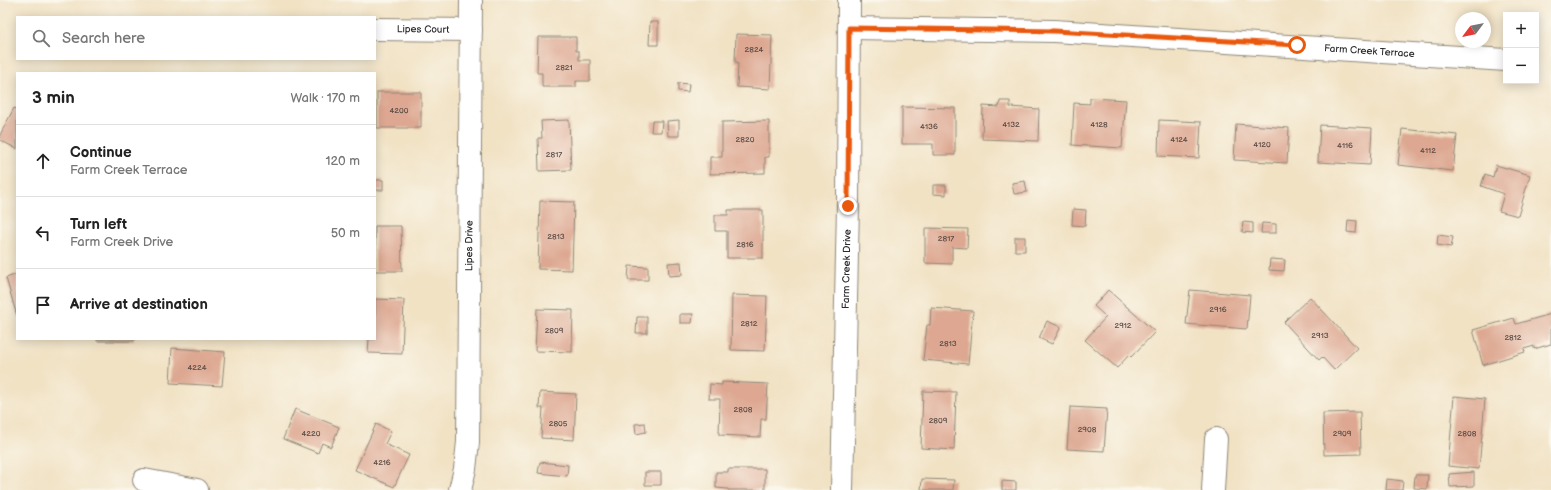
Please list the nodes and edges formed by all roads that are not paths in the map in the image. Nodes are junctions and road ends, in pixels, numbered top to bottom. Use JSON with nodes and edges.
{"nodes":[{"id":1,"x":471,"y":0,"type":"edge"},
{"id":2,"x":849,"y":0,"type":"edge"},
{"id":3,"x":849,"y":28,"type":"junction"},
{"id":4,"x":376,"y":29,"type":"edge"},
{"id":5,"x":471,"y":30,"type":"junction"},
{"id":6,"x":1503,"y":60,"type":"edge"},
{"id":7,"x":1216,"y":439,"type":"dead end"},
{"id":8,"x":144,"y":480,"type":"dead end"},
{"id":9,"x":197,"y":490,"type":"edge"},
{"id":10,"x":460,"y":490,"type":"edge"},
{"id":11,"x":842,"y":490,"type":"edge"},
{"id":12,"x":1213,"y":490,"type":"edge"}],
"edges":[{"from":1,"to":5,"type":"street","name":"Lipes Drive"},
{"from":2,"to":3,"type":"street","name":"Farm Creek Drive"},
{"from":3,"to":6,"type":"street","name":"Farm Creek Terrace"},
{"from":3,"to":11,"type":"street","name":"Farm Creek Drive"},
{"from":4,"to":5,"type":"street","name":"Lipes Court"},
{"from":5,"to":10,"type":"street","name":"Lipes Drive"},
{"from":7,"to":12,"type":"street"},
{"from":8,"to":9,"type":"street"}]}
